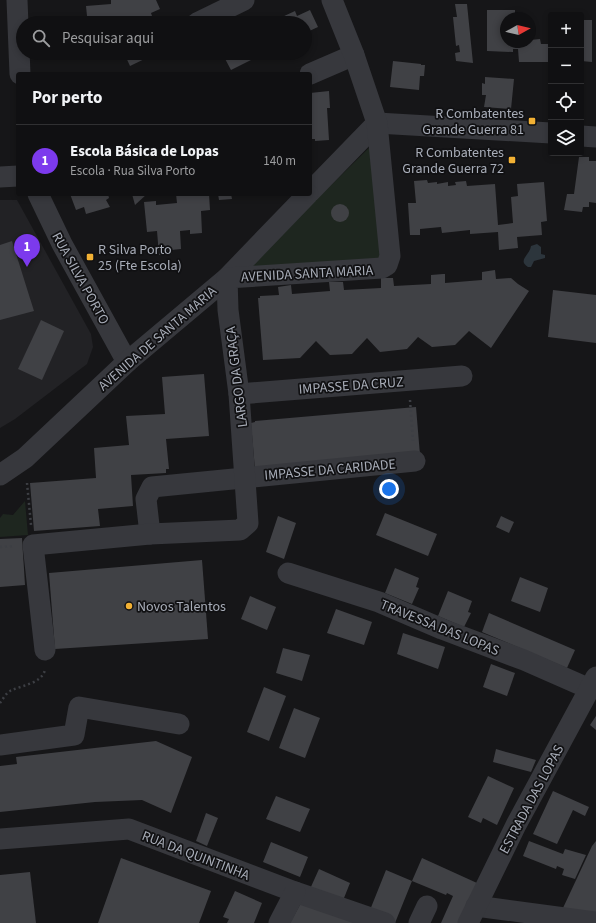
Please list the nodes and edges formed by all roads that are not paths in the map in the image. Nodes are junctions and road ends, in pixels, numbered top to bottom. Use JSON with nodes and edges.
{"nodes":[{"id":1,"x":17,"y":0,"type":"edge"},
{"id":2,"x":244,"y":0,"type":"edge"},
{"id":3,"x":332,"y":0,"type":"edge"},
{"id":4,"x":18,"y":16,"type":"edge"},
{"id":5,"x":211,"y":16,"type":"edge"},
{"id":6,"x":354,"y":55,"type":"junction"},
{"id":7,"x":19,"y":60,"type":"edge"},
{"id":8,"x":20,"y":72,"type":"edge"},
{"id":9,"x":312,"y":73,"type":"edge"},
{"id":10,"x":377,"y":123,"type":"junction"},
{"id":11,"x":548,"y":133,"type":"edge"},
{"id":12,"x":584,"y":136,"type":"edge"},
{"id":13,"x":596,"y":137,"type":"edge"},
{"id":14,"x":0,"y":176,"type":"edge"},
{"id":15,"x":16,"y":176,"type":"edge"},
{"id":16,"x":312,"y":190,"type":"edge"},
{"id":17,"x":39,"y":196,"type":"edge"},
{"id":18,"x":306,"y":196,"type":"edge"},
{"id":19,"x":227,"y":278,"type":"junction"},
{"id":20,"x":127,"y":362,"type":"junction"},
{"id":21,"x":462,"y":376,"type":"dead end"},
{"id":22,"x":239,"y":394,"type":"junction"},
{"id":23,"x":415,"y":461,"type":"road end"},
{"id":24,"x":0,"y":474,"type":"edge"},
{"id":25,"x":246,"y":477,"type":"junction"},
{"id":26,"x":150,"y":534,"type":"junction"},
{"id":27,"x":288,"y":573,"type":"dead end"},
{"id":28,"x":45,"y":650,"type":"road end"},
{"id":29,"x":593,"y":683,"type":"edge"},
{"id":30,"x":179,"y":724,"type":"dead end"},
{"id":31,"x":0,"y":745,"type":"edge"},
{"id":32,"x":0,"y":839,"type":"edge"},
{"id":33,"x":295,"y":892,"type":"junction"},
{"id":34,"x":472,"y":914,"type":"edge"},
{"id":35,"x":596,"y":922,"type":"edge"},
{"id":36,"x":279,"y":923,"type":"edge"},
{"id":37,"x":385,"y":923,"type":"edge"}],
"edges":[{"from":1,"to":4,"type":"street"},
{"from":2,"to":5,"type":"street"},
{"from":3,"to":6,"type":"street"},
{"from":6,"to":9,"type":"street"},
{"from":6,"to":10,"type":"street"},
{"from":7,"to":8,"type":"street"},
{"from":10,"to":11,"type":"street"},
{"from":10,"to":16,"type":"street","name":"AVENIDA DE SANTA MARIA"},
{"from":10,"to":19,"type":"street","name":"AVENIDA SANTA MARIA"},
{"from":12,"to":13,"type":"street"},
{"from":14,"to":15,"type":"street"},
{"from":17,"to":20,"type":"street","name":"RUA SILVA PORTO"},
{"from":18,"to":19,"type":"street","name":"AVENIDA DE SANTA MARIA"},
{"from":19,"to":20,"type":"street","name":"AVENIDA DE SANTA MARIA"},
{"from":19,"to":22,"type":"street","name":"LARGO DA GRAÇA"},
{"from":20,"to":24,"type":"street","name":"AVENIDA DE SANTA MARIA"},
{"from":21,"to":22,"type":"street","name":"IMPASSE DA CRUZ"},
{"from":22,"to":25,"type":"street","name":"LARGO DA GRAÇA"},
{"from":23,"to":25,"type":"street","name":"IMPASSE DA CARIDADE"},
{"from":25,"to":26,"type":"street"},
{"from":25,"to":26,"type":"street","name":"LARGO DA GRAÇA"},
{"from":26,"to":28,"type":"street","name":"LARGO DA GRAÇA"},
{"from":27,"to":29,"type":"street","name":"TRAVESSA DAS LOPAS"},
{"from":29,"to":34,"type":"street","name":"ESTRADA DAS LOPAS"},
{"from":30,"to":31,"type":"street"},
{"from":32,"to":33,"type":"street","name":"RUA DA QUINTINHA"},
{"from":33,"to":36,"type":"street"},
{"from":33,"to":37,"type":"street","name":"RUA DA QUINTINHA"},
{"from":34,"to":35,"type":"street"}]}
